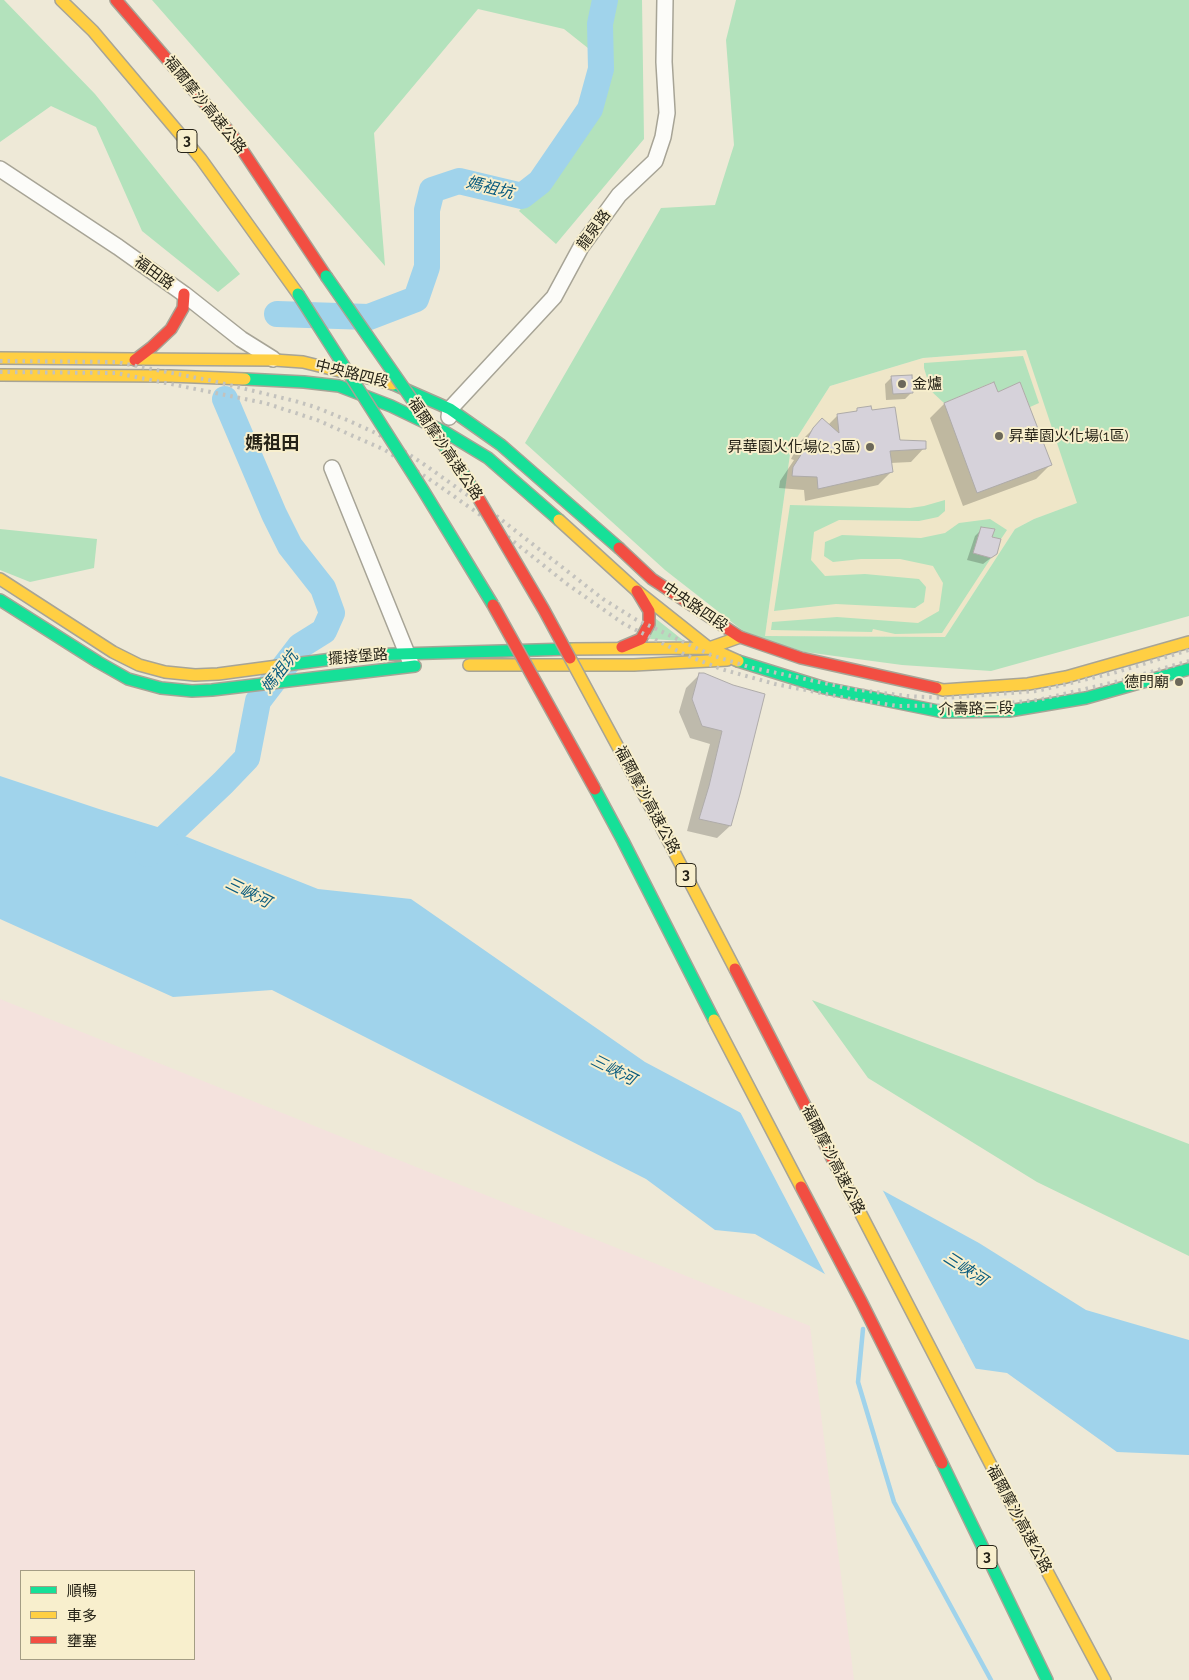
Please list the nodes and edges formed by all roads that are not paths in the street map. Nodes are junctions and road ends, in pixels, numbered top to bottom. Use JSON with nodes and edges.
{"nodes":[{"id":1,"x":61,"y":0,"type":"edge"},
{"id":2,"x":116,"y":0,"type":"edge"},
{"id":3,"x":665,"y":0,"type":"edge"},
{"id":4,"x":0,"y":168,"type":"edge"},
{"id":5,"x":184,"y":294,"type":"junction"},
{"id":6,"x":0,"y":358,"type":"edge"},
{"id":7,"x":135,"y":360,"type":"junction"},
{"id":8,"x":274,"y":360,"type":"junction"},
{"id":9,"x":0,"y":375,"type":"edge"},
{"id":10,"x":170,"y":376,"type":"joint"},
{"id":11,"x":195,"y":378,"type":"junction"},
{"id":12,"x":304,"y":382,"type":"junction"},
{"id":13,"x":250,"y":391,"type":"dead end"},
{"id":14,"x":450,"y":409,"type":"junction"},
{"id":15,"x":445,"y":432,"type":"junction"},
{"id":16,"x":332,"y":468,"type":"dead end"},
{"id":17,"x":0,"y":579,"type":"edge"},
{"id":18,"x":636,"y":590,"type":"junction"},
{"id":19,"x":0,"y":600,"type":"edge"},
{"id":20,"x":740,"y":637,"type":"junction"},
{"id":21,"x":1189,"y":642,"type":"edge"},
{"id":22,"x":620,"y":648,"type":"junction"},
{"id":23,"x":709,"y":648,"type":"junction"},
{"id":24,"x":409,"y":660,"type":"junction"},
{"id":25,"x":735,"y":660,"type":"junction"},
{"id":26,"x":431,"y":666,"type":"dead end"},
{"id":27,"x":460,"y":666,"type":"dead end"},
{"id":28,"x":1189,"y":669,"type":"edge"},
{"id":29,"x":1045,"y":1680,"type":"edge"},
{"id":30,"x":1106,"y":1680,"type":"edge"}],
"edges":[{"from":1,"to":29,"type":"main road","number":"3","bridge":true},
{"from":2,"to":30,"type":"main road","name":"福爾摩沙高速公路","number":"3","bridge":true},
{"from":3,"to":14,"type":"street","name":"龍泉路"},
{"from":4,"to":5,"type":"street","name":"福田路"},
{"from":5,"to":7,"type":"main road"},
{"from":5,"to":8,"type":"street","name":"福田路"},
{"from":6,"to":7,"type":"main road","name":"中央路四段"},
{"from":7,"to":8,"type":"main road","name":"中央路四段"},
{"from":8,"to":12,"type":"street","name":"福田路"},
{"from":8,"to":14,"type":"main road","name":"中央路四段"},
{"from":9,"to":10,"type":"main road"},
{"from":10,"to":11,"type":"street"},
{"from":11,"to":12,"type":"main road","name":"中央路四段"},
{"from":11,"to":13,"type":"street"},
{"from":12,"to":15,"type":"main road","name":"中央路四段"},
{"from":14,"to":15,"type":"street"},
{"from":14,"to":20,"type":"main road","name":"中央路四段"},
{"from":15,"to":18,"type":"main road","name":"中央路四段"},
{"from":16,"to":24,"type":"street"},
{"from":17,"to":24,"type":"main road","name":"擺接堡路"},
{"from":18,"to":22,"type":"main road"},
{"from":18,"to":23,"type":"main road","name":"中央路四段"},
{"from":19,"to":24,"type":"main road","name":"擺接堡路"},
{"from":20,"to":21,"type":"main road","name":"介壽路三段"},
{"from":20,"to":23,"type":"main road","name":"擺接堡路"},
{"from":22,"to":23,"type":"main road","name":"擺接堡路"},
{"from":22,"to":24,"type":"main road","name":"擺接堡路"},
{"from":23,"to":25,"type":"main road","name":"中央路四段"},
{"from":24,"to":26,"type":"main road","name":"擺接堡路"},
{"from":25,"to":27,"type":"main road"},
{"from":25,"to":28,"type":"main road","name":"介壽路三段"}]}
